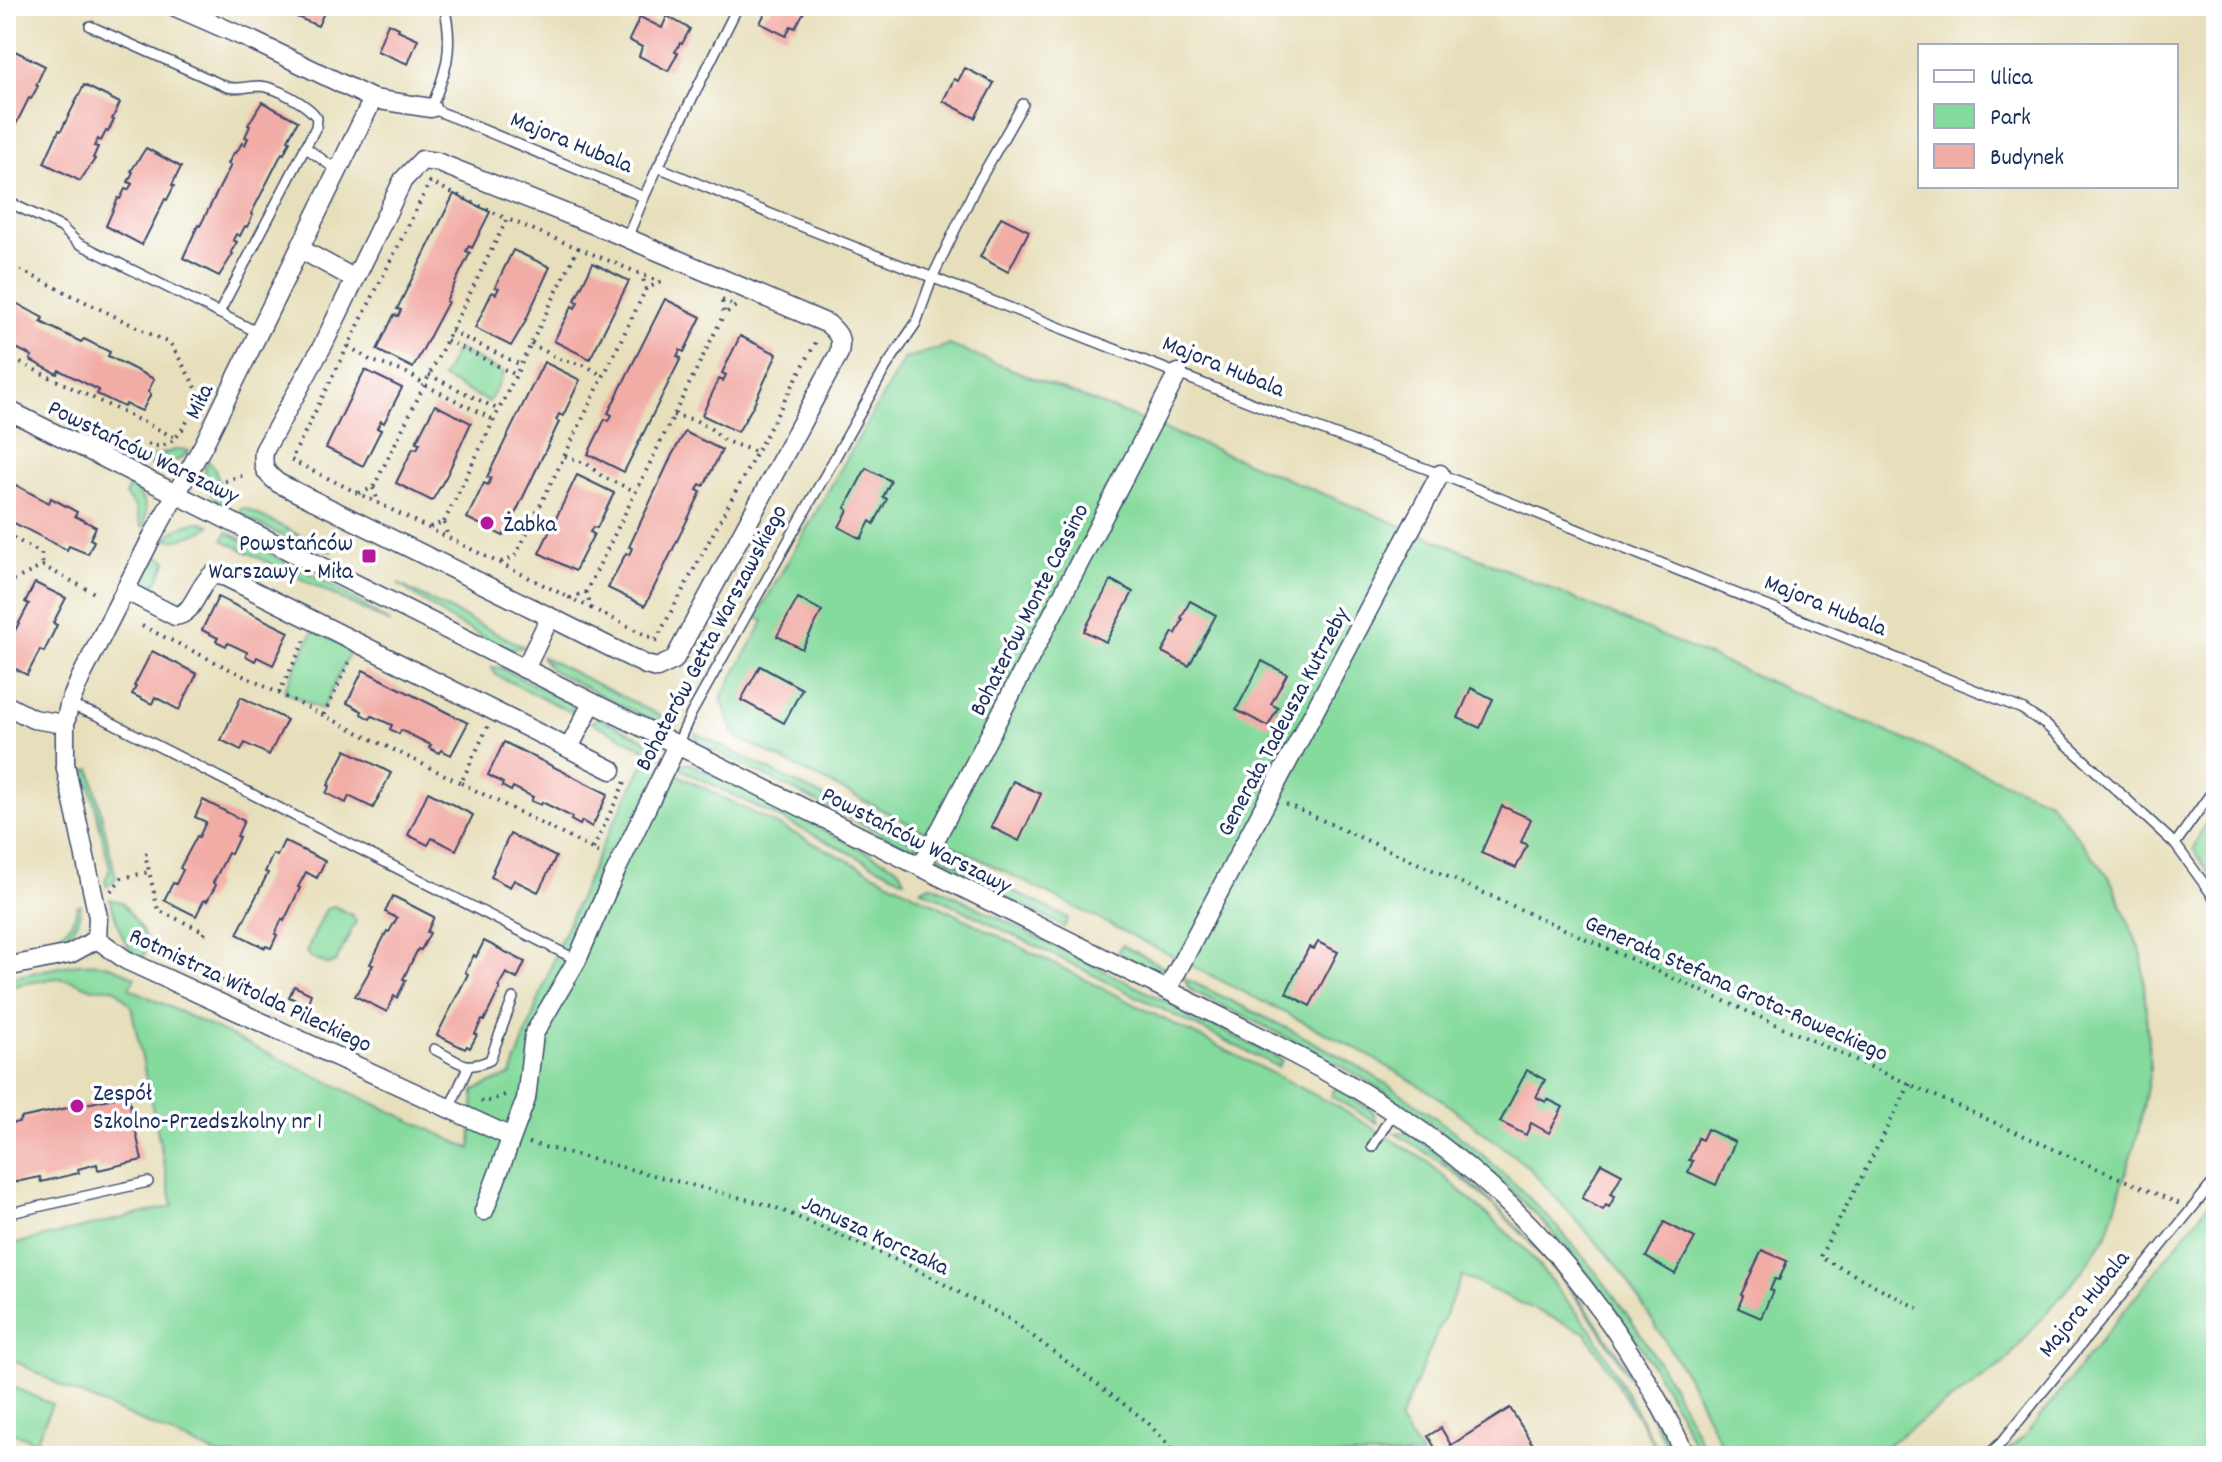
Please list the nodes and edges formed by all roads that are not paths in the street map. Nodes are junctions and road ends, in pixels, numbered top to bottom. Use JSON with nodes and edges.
{"nodes":[{"id":1,"x":173,"y":6,"type":"edge"},
{"id":2,"x":444,"y":6,"type":"edge"},
{"id":3,"x":738,"y":6,"type":"edge"},
{"id":4,"x":90,"y":26,"type":"dead end"},
{"id":5,"x":373,"y":99,"type":"junction"},
{"id":6,"x":1023,"y":104,"type":"dead end"},
{"id":7,"x":431,"y":108,"type":"junction"},
{"id":8,"x":305,"y":147,"type":"junction"},
{"id":9,"x":658,"y":167,"type":"junction"},
{"id":10,"x":338,"y":171,"type":"junction"},
{"id":11,"x":644,"y":197,"type":"junction"},
{"id":12,"x":6,"y":201,"type":"edge"},
{"id":13,"x":627,"y":238,"type":"junction"},
{"id":14,"x":300,"y":249,"type":"junction"},
{"id":15,"x":933,"y":276,"type":"junction"},
{"id":16,"x":355,"y":279,"type":"junction"},
{"id":17,"x":219,"y":313,"type":"junction"},
{"id":18,"x":259,"y":333,"type":"junction"},
{"id":19,"x":1178,"y":373,"type":"junction"},
{"id":20,"x":6,"y":409,"type":"edge"},
{"id":21,"x":1440,"y":474,"type":"junction"},
{"id":22,"x":175,"y":495,"type":"junction"},
{"id":23,"x":125,"y":590,"type":"junction"},
{"id":24,"x":550,"y":617,"type":"junction"},
{"id":25,"x":525,"y":669,"type":"junction"},
{"id":26,"x":592,"y":703,"type":"junction"},
{"id":27,"x":6,"y":705,"type":"edge"},
{"id":28,"x":67,"y":714,"type":"junction"},
{"id":29,"x":677,"y":745,"type":"junction"},
{"id":30,"x":569,"y":748,"type":"junction"},
{"id":31,"x":612,"y":770,"type":"road end"},
{"id":32,"x":2216,"y":786,"type":"edge"},
{"id":33,"x":2175,"y":844,"type":"junction"},
{"id":34,"x":921,"y":867,"type":"junction"},
{"id":35,"x":2216,"y":900,"type":"edge"},
{"id":36,"x":97,"y":939,"type":"junction"},
{"id":37,"x":577,"y":960,"type":"junction"},
{"id":38,"x":6,"y":967,"type":"edge"},
{"id":39,"x":1167,"y":990,"type":"junction"},
{"id":40,"x":513,"y":998,"type":"dead end"},
{"id":41,"x":434,"y":1049,"type":"dead end"},
{"id":42,"x":468,"y":1067,"type":"junction"},
{"id":43,"x":449,"y":1109,"type":"junction"},
{"id":44,"x":1394,"y":1112,"type":"junction"},
{"id":45,"x":511,"y":1137,"type":"junction"},
{"id":46,"x":1372,"y":1147,"type":"dead end"},
{"id":47,"x":2216,"y":1179,"type":"edge"},
{"id":48,"x":148,"y":1182,"type":"dead end"},
{"id":49,"x":484,"y":1211,"type":"dead end"},
{"id":50,"x":6,"y":1214,"type":"edge"},
{"id":51,"x":1686,"y":1456,"type":"edge"},
{"id":52,"x":1987,"y":1456,"type":"edge"}],
"edges":[{"from":1,"to":5,"type":"street","name":"Majora Hubala"},
{"from":2,"to":7,"type":"lane"},
{"from":3,"to":9,"type":"lane"},
{"from":4,"to":8,"type":"lane"},
{"from":5,"to":7,"type":"street","name":"Majora Hubala"},
{"from":5,"to":10,"type":"street","name":"Miła"},
{"from":6,"to":15,"type":"lane","name":"Bohaterów Getta Warszawskiego"},
{"from":7,"to":11,"type":"lane","name":"Majora Hubala"},
{"from":8,"to":10,"type":"lane"},
{"from":8,"to":17,"type":"lane"},
{"from":9,"to":11,"type":"lane","name":"Majora Hubala"},
{"from":9,"to":15,"type":"lane","name":"Majora Hubala"},
{"from":10,"to":14,"type":"street","name":"Miła"},
{"from":11,"to":13,"type":"lane"},
{"from":12,"to":17,"type":"lane"},
{"from":13,"to":16,"type":"street"},
{"from":13,"to":24,"type":"street"},
{"from":14,"to":16,"type":"street"},
{"from":14,"to":18,"type":"street","name":"Miła"},
{"from":15,"to":19,"type":"lane","name":"Majora Hubala"},
{"from":15,"to":29,"type":"lane","name":"Bohaterów Getta Warszawskiego"},
{"from":16,"to":24,"type":"street"},
{"from":17,"to":18,"type":"lane"},
{"from":18,"to":22,"type":"street","name":"Miła"},
{"from":19,"to":21,"type":"lane","name":"Majora Hubala"},
{"from":19,"to":34,"type":"street","name":"Bohaterów Monte Cassino"},
{"from":20,"to":22,"type":"street","name":"Powstańców Warszawy"},
{"from":21,"to":33,"type":"lane","name":"Majora Hubala"},
{"from":21,"to":39,"type":"street","name":"Generała Tadeusza Kutrzeby"},
{"from":22,"to":23,"type":"street","name":"Miła"},
{"from":22,"to":25,"type":"street","name":"Powstańców Warszawy"},
{"from":23,"to":28,"type":"street","name":"Miła"},
{"from":23,"to":30,"type":"street"},
{"from":24,"to":25,"type":"street"},
{"from":25,"to":26,"type":"street","name":"Powstańców Warszawy"},
{"from":26,"to":29,"type":"street","name":"Powstańców Warszawy"},
{"from":26,"to":30,"type":"street"},
{"from":27,"to":28,"type":"street"},
{"from":28,"to":36,"type":"street","name":"Rotmistrza Witolda Pileckiego"},
{"from":28,"to":37,"type":"lane"},
{"from":29,"to":34,"type":"street","name":"Powstańców Warszawy"},
{"from":29,"to":37,"type":"street","name":"Bohaterów Getta Warszawskiego"},
{"from":30,"to":31,"type":"street"},
{"from":32,"to":33,"type":"lane"},
{"from":33,"to":35,"type":"lane","name":"Majora Hubala"},
{"from":34,"to":39,"type":"street","name":"Powstańców Warszawy"},
{"from":36,"to":38,"type":"street"},
{"from":36,"to":43,"type":"street","name":"Rotmistrza Witolda Pileckiego"},
{"from":37,"to":45,"type":"street","name":"Bohaterów Getta Warszawskiego"},
{"from":39,"to":44,"type":"street","name":"Powstańców Warszawy"},
{"from":40,"to":42,"type":"lane"},
{"from":41,"to":42,"type":"lane"},
{"from":42,"to":43,"type":"lane"},
{"from":43,"to":45,"type":"street","name":"Rotmistrza Witolda Pileckiego"},
{"from":44,"to":46,"type":"lane"},
{"from":44,"to":51,"type":"street","name":"Powstańców Warszawy"},
{"from":45,"to":49,"type":"street","name":"Bohaterów Getta Warszawskiego"},
{"from":47,"to":52,"type":"lane","name":"Majora Hubala"},
{"from":48,"to":50,"type":"lane"}]}
